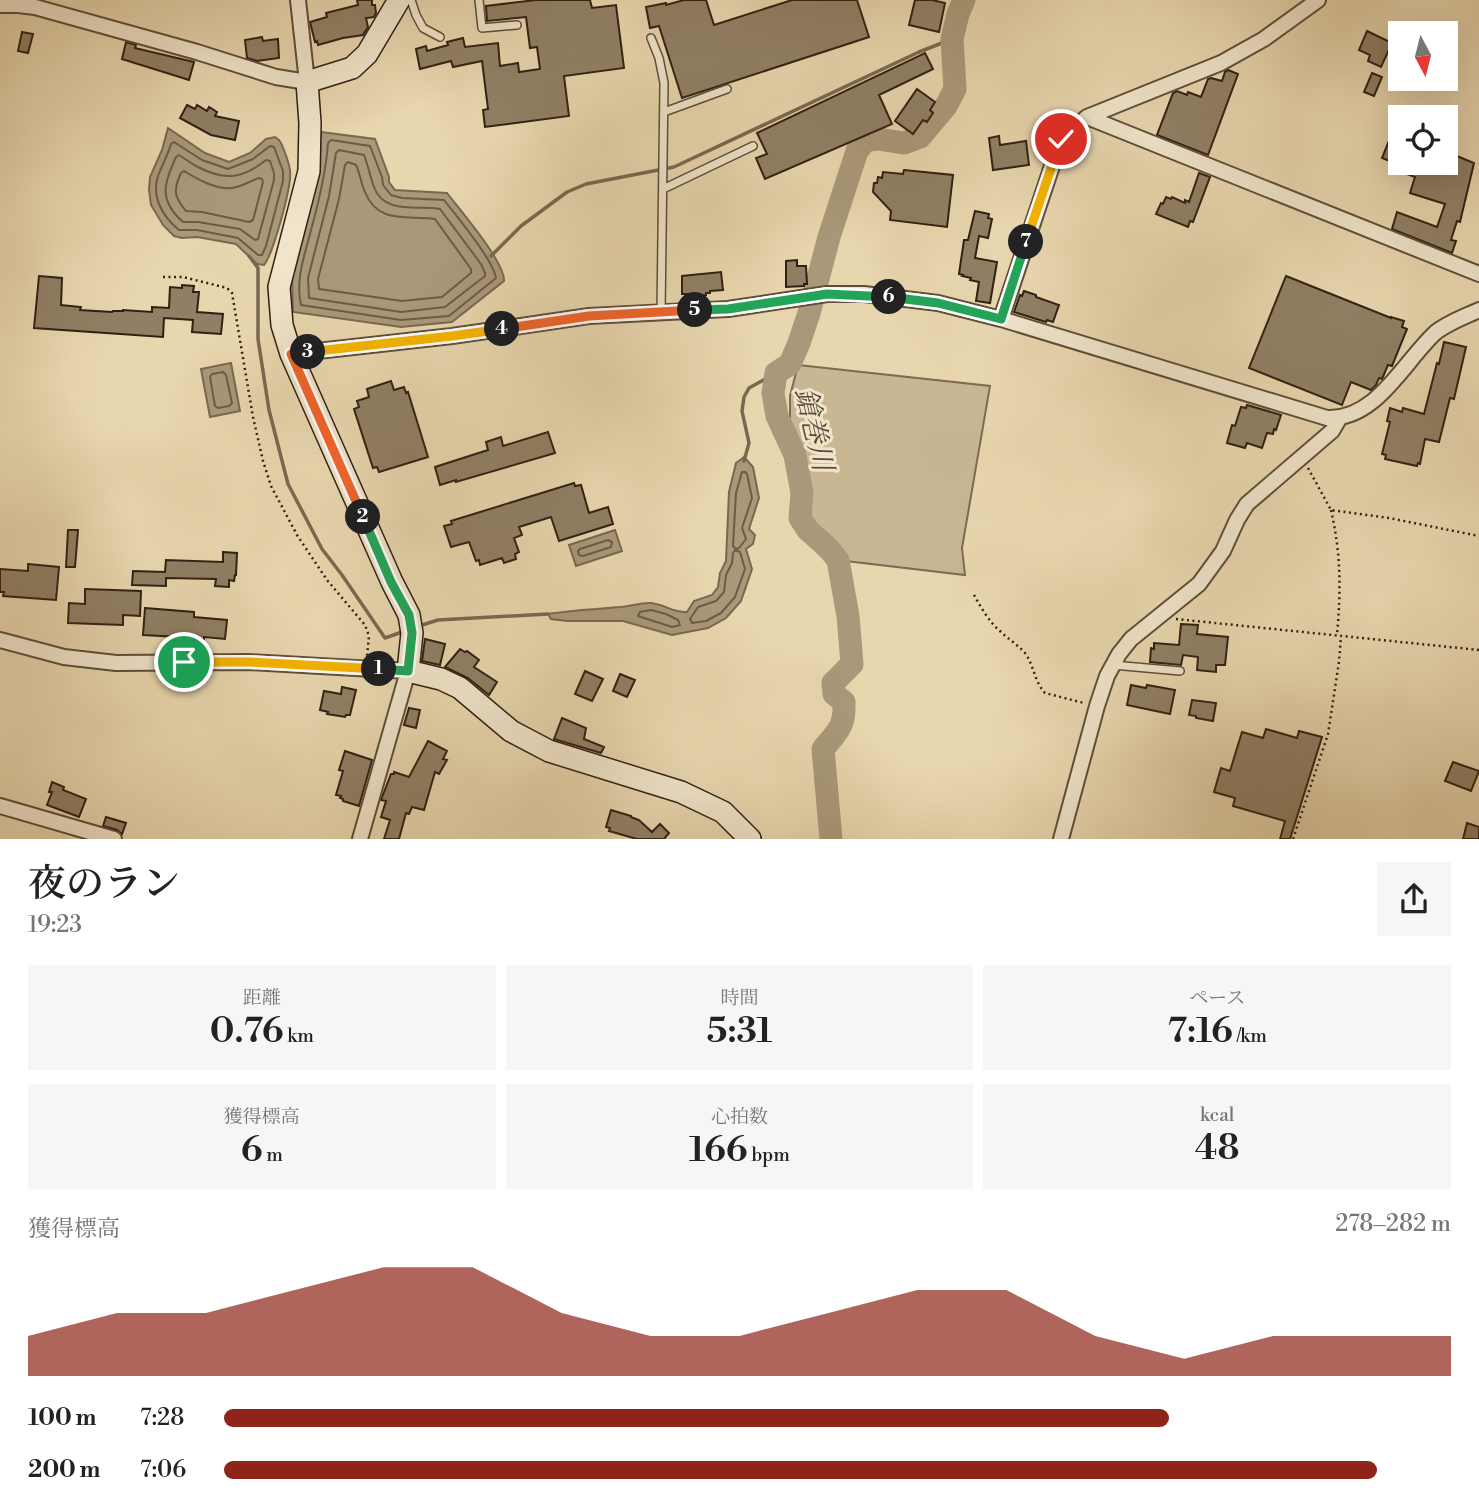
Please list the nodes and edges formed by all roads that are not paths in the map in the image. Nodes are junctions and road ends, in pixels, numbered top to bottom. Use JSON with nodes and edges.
{"nodes":[{"id":1,"x":299,"y":0,"type":"edge"},
{"id":2,"x":399,"y":0,"type":"edge"},
{"id":3,"x":411,"y":0,"type":"edge"},
{"id":4,"x":479,"y":0,"type":"edge"},
{"id":5,"x":1318,"y":0,"type":"edge"},
{"id":6,"x":0,"y":5,"type":"edge"},
{"id":7,"x":517,"y":25,"type":"dead end"},
{"id":8,"x":440,"y":37,"type":"dead end"},
{"id":9,"x":651,"y":38,"type":"dead end"},
{"id":10,"x":307,"y":82,"type":"junction"},
{"id":11,"x":727,"y":89,"type":"dead end"},
{"id":12,"x":664,"y":112,"type":"junction"},
{"id":13,"x":1087,"y":117,"type":"junction"},
{"id":14,"x":753,"y":146,"type":"dead end"},
{"id":15,"x":663,"y":189,"type":"junction"},
{"id":16,"x":1479,"y":274,"type":"edge"},
{"id":17,"x":1479,"y":310,"type":"edge"},
{"id":18,"x":661,"y":312,"type":"junction"},
{"id":19,"x":1001,"y":319,"type":"junction"},
{"id":20,"x":291,"y":354,"type":"junction"},
{"id":21,"x":1339,"y":419,"type":"junction"},
{"id":22,"x":0,"y":640,"type":"edge"},
{"id":23,"x":1113,"y":665,"type":"junction"},
{"id":24,"x":408,"y":671,"type":"junction"},
{"id":25,"x":1180,"y":671,"type":"dead end"},
{"id":26,"x":0,"y":806,"type":"edge"},
{"id":27,"x":114,"y":839,"type":"edge"},
{"id":28,"x":360,"y":839,"type":"edge"},
{"id":29,"x":750,"y":839,"type":"edge"},
{"id":30,"x":1061,"y":839,"type":"edge"}],
"edges":[{"from":1,"to":10,"type":"street"},
{"from":2,"to":10,"type":"street"},
{"from":3,"to":8,"type":"lane"},
{"from":4,"to":7,"type":"lane"},
{"from":5,"to":13,"type":"street"},
{"from":6,"to":10,"type":"street"},
{"from":9,"to":12,"type":"lane"},
{"from":10,"to":20,"type":"street"},
{"from":11,"to":12,"type":"lane"},
{"from":12,"to":15,"type":"lane"},
{"from":13,"to":16,"type":"street"},
{"from":13,"to":19,"type":"street"},
{"from":14,"to":15,"type":"lane"},
{"from":15,"to":18,"type":"lane"},
{"from":17,"to":21,"type":"street"},
{"from":18,"to":19,"type":"street"},
{"from":18,"to":20,"type":"street"},
{"from":19,"to":21,"type":"street"},
{"from":20,"to":24,"type":"street"},
{"from":21,"to":23,"type":"street"},
{"from":22,"to":24,"type":"street"},
{"from":23,"to":25,"type":"lane"},
{"from":23,"to":30,"type":"street"},
{"from":24,"to":28,"type":"street"},
{"from":24,"to":29,"type":"street"},
{"from":26,"to":27,"type":"street"}]}
